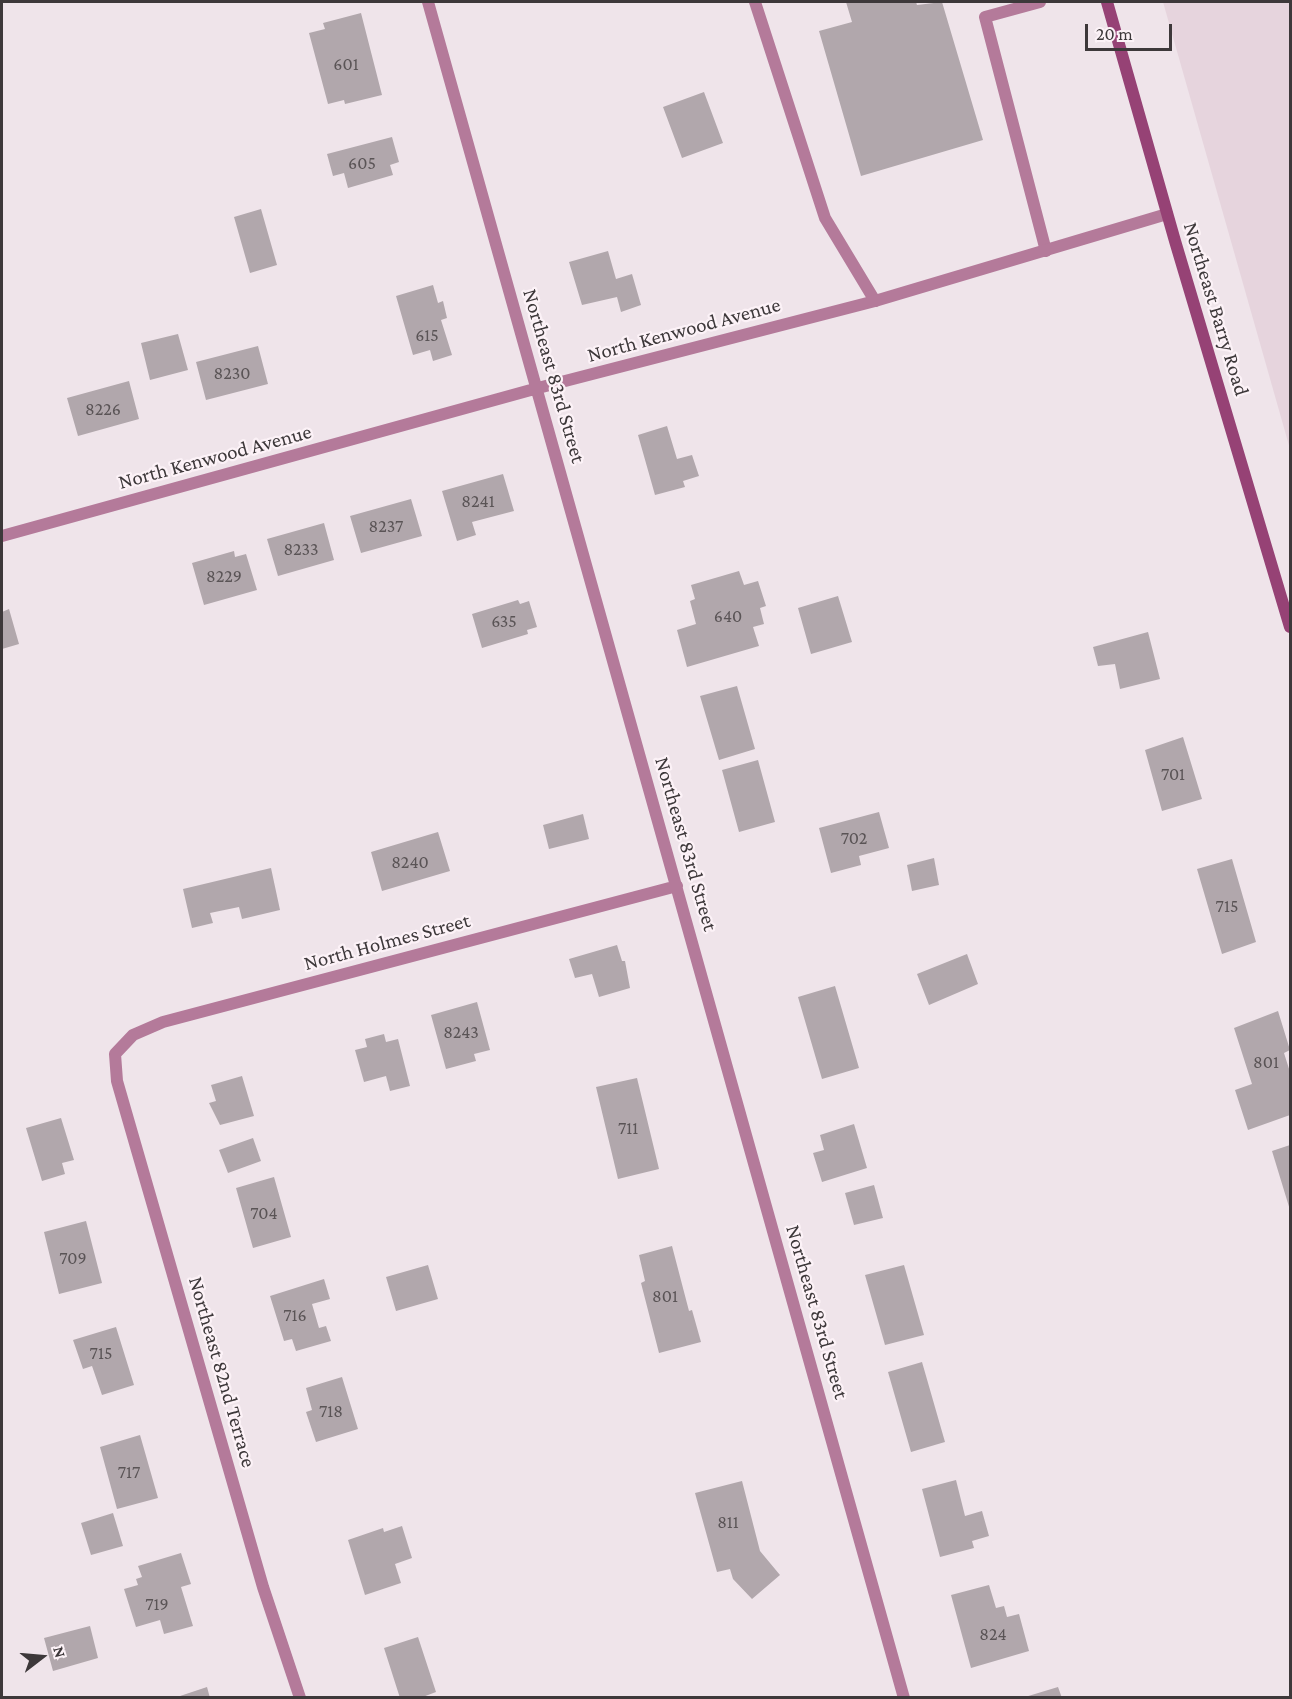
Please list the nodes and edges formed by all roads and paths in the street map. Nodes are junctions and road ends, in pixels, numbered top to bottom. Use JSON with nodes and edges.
{"nodes":[{"id":1,"x":428,"y":2,"type":"edge"},
{"id":2,"x":755,"y":2,"type":"edge"},
{"id":3,"x":1040,"y":2,"type":"edge"},
{"id":4,"x":1107,"y":2,"type":"edge"},
{"id":5,"x":1167,"y":214,"type":"junction"},
{"id":6,"x":1046,"y":251,"type":"junction"},
{"id":7,"x":875,"y":301,"type":"junction"},
{"id":8,"x":538,"y":388,"type":"junction"},
{"id":9,"x":2,"y":536,"type":"edge"},
{"id":10,"x":1286,"y":590,"type":"edge"},
{"id":11,"x":1290,"y":627,"type":"edge"},
{"id":12,"x":677,"y":886,"type":"junction"},
{"id":13,"x":115,"y":1054,"type":"joint"},
{"id":14,"x":300,"y":1698,"type":"edge"},
{"id":15,"x":904,"y":1698,"type":"edge"}],
"edges":[{"from":1,"to":8,"type":"street","name":"Northeast 83rd Street"},
{"from":2,"to":7,"type":"street"},
{"from":3,"to":6,"type":"street"},
{"from":4,"to":5,"type":"main road","name":"Northeast Barry Road"},
{"from":5,"to":6,"type":"street","name":"North Kenwood Avenue"},
{"from":5,"to":10,"type":"main road","name":"Northeast Barry Road"},
{"from":6,"to":7,"type":"street","name":"North Kenwood Avenue"},
{"from":7,"to":8,"type":"street","name":"North Kenwood Avenue"},
{"from":8,"to":9,"type":"street","name":"North Kenwood Avenue"},
{"from":8,"to":12,"type":"street","name":"Northeast 83rd Street"},
{"from":10,"to":11,"type":"main road","name":"Northeast Barry Road"},
{"from":12,"to":13,"type":"street","name":"North Holmes Street"},
{"from":12,"to":15,"type":"street","name":"Northeast 83rd Street"},
{"from":13,"to":14,"type":"street","name":"Northeast 82nd Terrace"}]}
